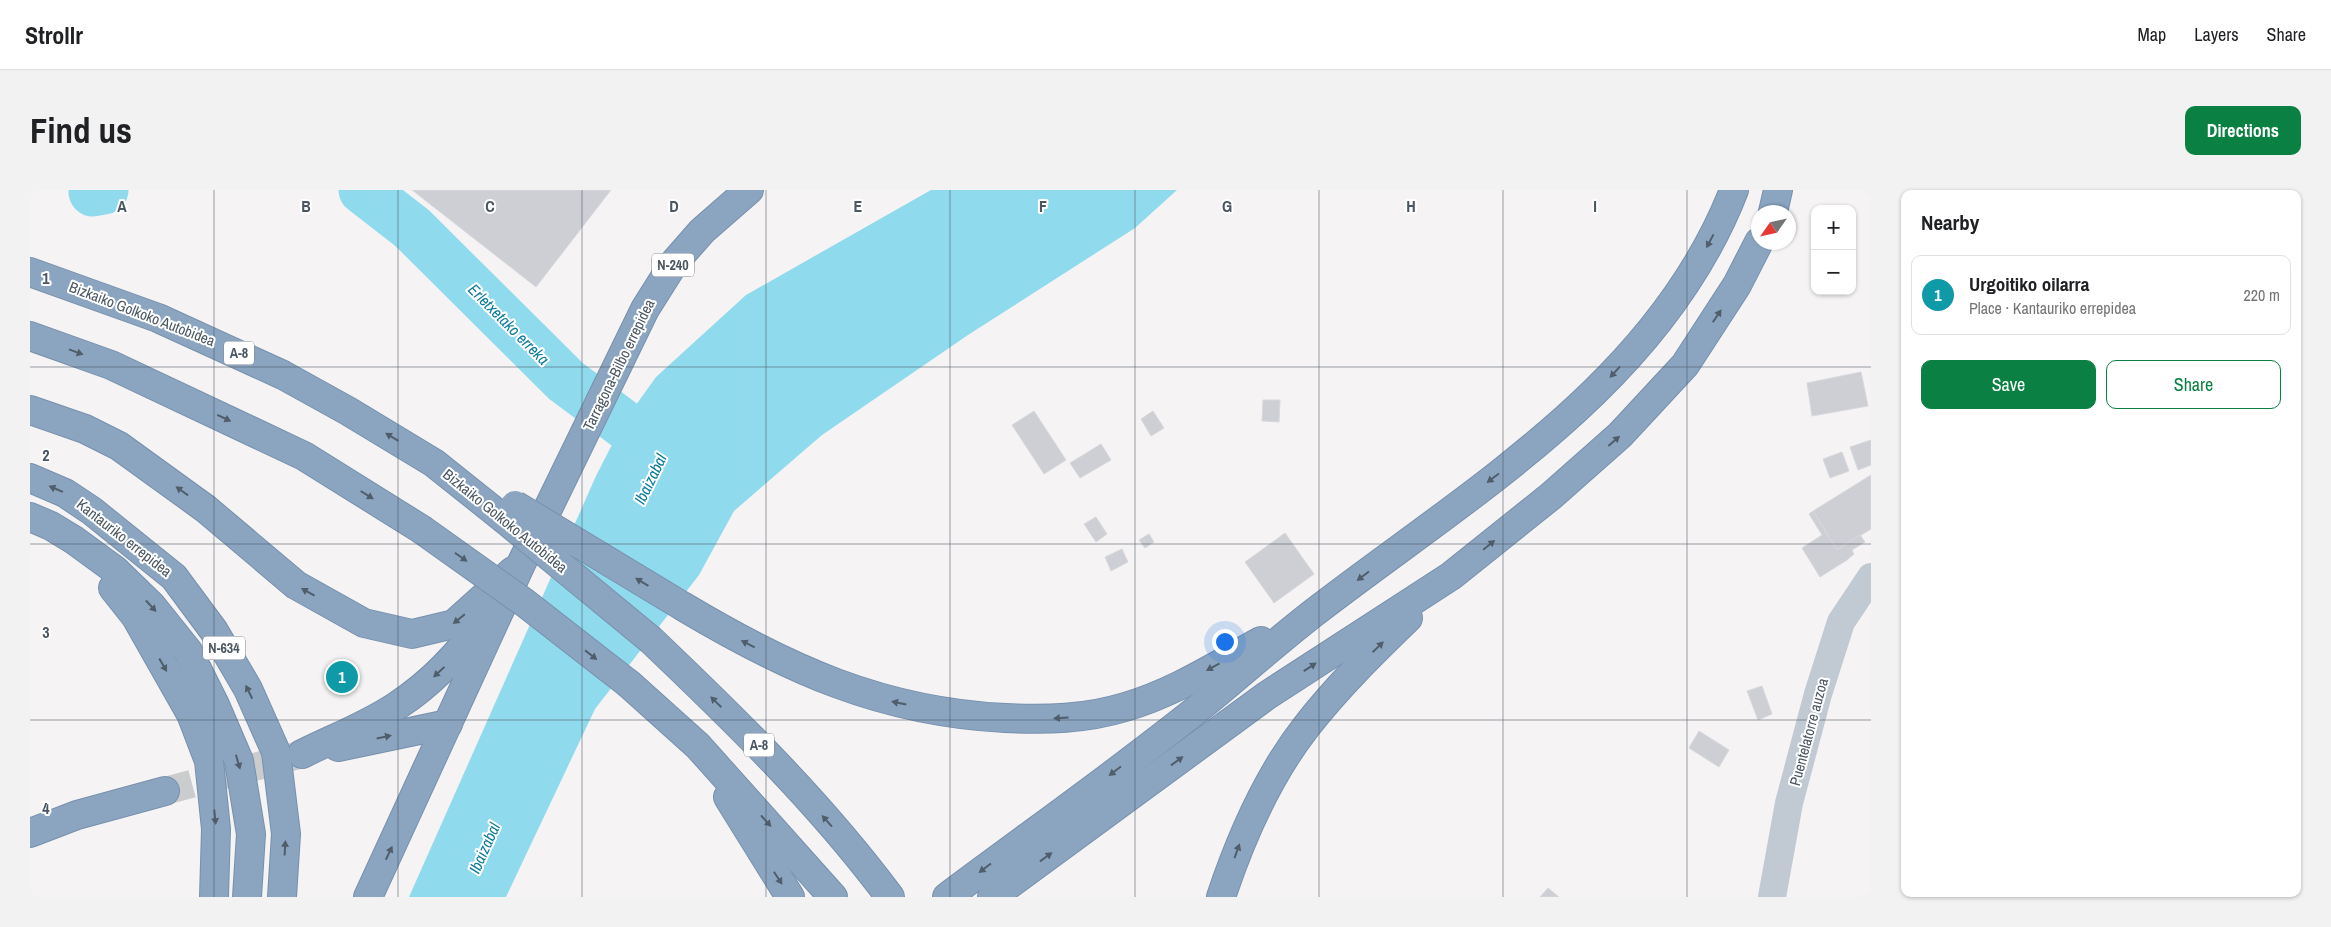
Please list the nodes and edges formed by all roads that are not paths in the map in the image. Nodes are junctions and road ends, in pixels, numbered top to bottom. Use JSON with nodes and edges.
{"nodes":[{"id":1,"x":749,"y":190,"type":"edge"},
{"id":2,"x":1778,"y":190,"type":"edge"},
{"id":3,"x":1732,"y":193,"type":"edge"},
{"id":4,"x":1775,"y":205,"type":"edge"},
{"id":5,"x":1755,"y":250,"type":"edge"},
{"id":6,"x":30,"y":272,"type":"edge"},
{"id":7,"x":30,"y":336,"type":"edge"},
{"id":8,"x":30,"y":410,"type":"edge"},
{"id":9,"x":30,"y":478,"type":"edge"},
{"id":10,"x":509,"y":511,"type":"junction"},
{"id":11,"x":30,"y":517,"type":"edge"},
{"id":12,"x":74,"y":540,"type":"junction"},
{"id":13,"x":521,"y":564,"type":"junction"},
{"id":14,"x":1451,"y":576,"type":"junction"},
{"id":15,"x":1871,"y":577,"type":"edge"},
{"id":16,"x":1317,"y":610,"type":"junction"},
{"id":17,"x":448,"y":724,"type":"junction"},
{"id":18,"x":698,"y":746,"type":"junction"},
{"id":19,"x":165,"y":791,"type":"tunnel mouth"},
{"id":20,"x":41,"y":829,"type":"edge"},
{"id":21,"x":30,"y":842,"type":"edge"},
{"id":22,"x":830,"y":892,"type":"edge"},
{"id":23,"x":214,"y":897,"type":"edge"},
{"id":24,"x":247,"y":897,"type":"edge"},
{"id":25,"x":282,"y":897,"type":"edge"},
{"id":26,"x":368,"y":897,"type":"edge"},
{"id":27,"x":790,"y":897,"type":"edge"},
{"id":28,"x":890,"y":897,"type":"edge"},
{"id":29,"x":946,"y":897,"type":"edge"},
{"id":30,"x":992,"y":897,"type":"edge"},
{"id":31,"x":1221,"y":897,"type":"edge"},
{"id":32,"x":1772,"y":897,"type":"edge"}],
"edges":[{"from":1,"to":13,"type":"highway","name":"Tarragona-Bilbo errepidea","number":"N-240"},
{"from":2,"to":4,"type":"highway"},
{"from":3,"to":16,"type":"highway","one_way":true},
{"from":14,"to":5,"type":"highway","one_way":true},
{"from":10,"to":6,"type":"highway","name":"Bizkaiko Golkoko Autobidea","number":"A-8","one_way":true},
{"from":7,"to":18,"type":"highway","one_way":true,"bridge":true},
{"from":13,"to":8,"type":"highway","one_way":true},
{"from":25,"to":9,"type":"highway","name":"Kantauriko errepidea","number":"N-634","one_way":true},
{"from":16,"to":10,"type":"highway","one_way":true,"bridge":true},
{"from":28,"to":10,"type":"highway","name":"Bizkaiko Golkoko Autobidea","number":"A-8","one_way":true,"bridge":true},
{"from":11,"to":12,"type":"highway","name":"Kantauriko errepidea","number":"N-634"},
{"from":12,"to":23,"type":"highway","one_way":true},
{"from":12,"to":24,"type":"highway","name":"Kantauriko errepidea","number":"N-634","one_way":true},
{"from":13,"to":17,"type":"highway"},
{"from":13,"to":17,"type":"highway","one_way":true},
{"from":30,"to":14,"type":"highway","one_way":true},
{"from":31,"to":14,"type":"highway","one_way":true},
{"from":15,"to":32,"type":"street","name":"Puentelatorre auzoa"},
{"from":16,"to":29,"type":"highway","one_way":true},
{"from":26,"to":17,"type":"highway","one_way":true},
{"from":18,"to":22,"type":"highway","one_way":true},
{"from":18,"to":27,"type":"highway","one_way":true},
{"from":19,"to":20,"type":"highway"},
{"from":20,"to":21,"type":"highway"}]}
